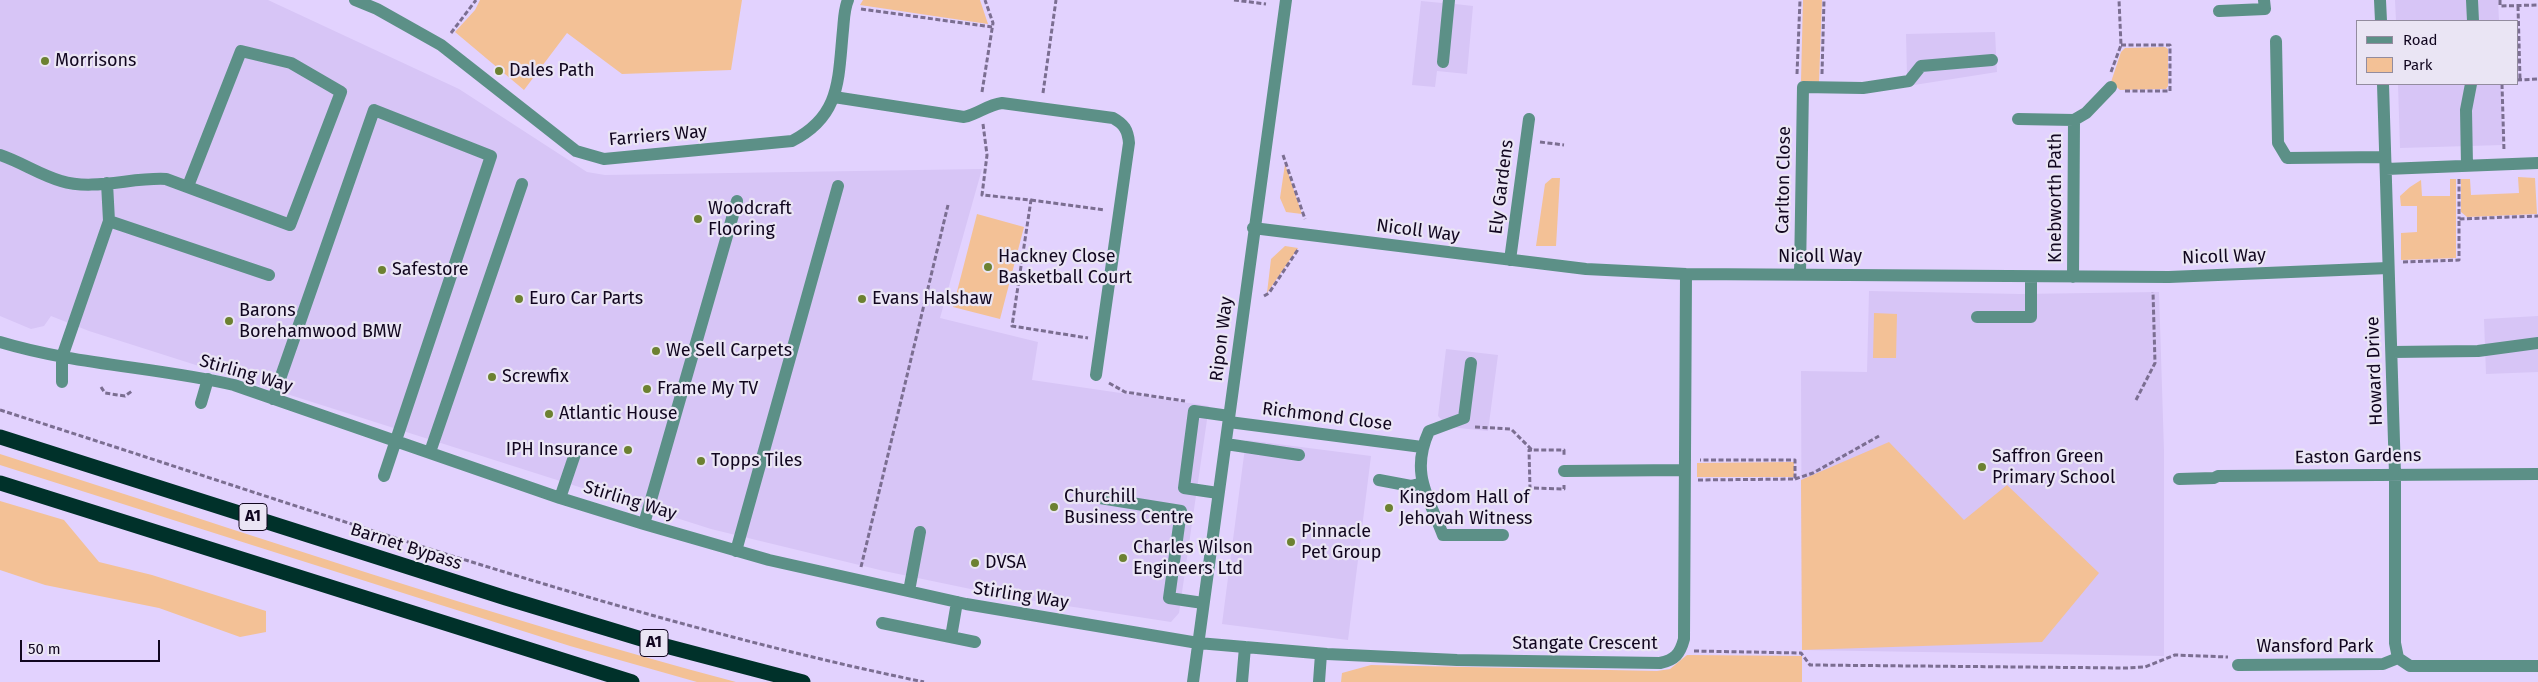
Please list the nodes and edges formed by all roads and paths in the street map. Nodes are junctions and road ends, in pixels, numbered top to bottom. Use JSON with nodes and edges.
{"nodes":[{"id":1,"x":355,"y":0,"type":"edge"},
{"id":2,"x":476,"y":0,"type":"edge"},
{"id":3,"x":985,"y":0,"type":"edge"},
{"id":4,"x":1056,"y":0,"type":"edge"},
{"id":5,"x":1234,"y":0,"type":"edge"},
{"id":6,"x":1286,"y":0,"type":"edge"},
{"id":7,"x":1449,"y":0,"type":"edge"},
{"id":8,"x":1800,"y":0,"type":"edge"},
{"id":9,"x":1824,"y":0,"type":"edge"},
{"id":10,"x":2119,"y":0,"type":"edge"},
{"id":11,"x":2264,"y":0,"type":"edge"},
{"id":12,"x":2380,"y":0,"type":"edge"},
{"id":13,"x":2472,"y":0,"type":"edge"},
{"id":14,"x":2500,"y":0,"type":"edge"},
{"id":15,"x":847,"y":3,"type":"edge"},
{"id":16,"x":378,"y":4,"type":"edge"},
{"id":17,"x":1266,"y":4,"type":"dead end"},
{"id":18,"x":2538,"y":5,"type":"edge"},
{"id":19,"x":2518,"y":6,"type":"junction"},
{"id":20,"x":2219,"y":11,"type":"dead end"},
{"id":21,"x":2381,"y":20,"type":"edge"},
{"id":22,"x":2473,"y":20,"type":"edge"},
{"id":23,"x":992,"y":28,"type":"junction"},
{"id":24,"x":2276,"y":41,"type":"dead end"},
{"id":25,"x":440,"y":45,"type":"junction"},
{"id":26,"x":2121,"y":45,"type":"junction"},
{"id":27,"x":1992,"y":60,"type":"dead end"},
{"id":28,"x":1443,"y":62,"type":"dead end"},
{"id":29,"x":2538,"y":79,"type":"edge"},
{"id":30,"x":2519,"y":80,"type":"edge"},
{"id":31,"x":2383,"y":85,"type":"edge"},
{"id":32,"x":2471,"y":85,"type":"edge"},
{"id":33,"x":2502,"y":85,"type":"edge"},
{"id":34,"x":1803,"y":87,"type":"junction"},
{"id":35,"x":1822,"y":87,"type":"junction"},
{"id":36,"x":2111,"y":87,"type":"junction"},
{"id":37,"x":834,"y":98,"type":"junction"},
{"id":38,"x":1041,"y":108,"type":"junction"},
{"id":39,"x":978,"y":112,"type":"junction"},
{"id":40,"x":1529,"y":119,"type":"dead end"},
{"id":41,"x":2018,"y":119,"type":"dead end"},
{"id":42,"x":2074,"y":120,"type":"junction"},
{"id":43,"x":1526,"y":140,"type":"junction"},
{"id":44,"x":1564,"y":145,"type":"dead end"},
{"id":45,"x":0,"y":155,"type":"edge"},
{"id":46,"x":1283,"y":155,"type":"dead end"},
{"id":47,"x":2386,"y":163,"type":"junction"},
{"id":48,"x":2538,"y":163,"type":"edge"},
{"id":49,"x":2505,"y":164,"type":"junction"},
{"id":50,"x":2463,"y":165,"type":"junction"},
{"id":51,"x":107,"y":183,"type":"junction"},
{"id":52,"x":522,"y":184,"type":"dead end"},
{"id":53,"x":188,"y":186,"type":"junction"},
{"id":54,"x":838,"y":186,"type":"dead end"},
{"id":55,"x":1031,"y":200,"type":"junction"},
{"id":56,"x":737,"y":201,"type":"dead end"},
{"id":57,"x":948,"y":205,"type":"dead end"},
{"id":58,"x":1119,"y":212,"type":"junction"},
{"id":59,"x":2538,"y":216,"type":"edge"},
{"id":60,"x":1305,"y":219,"type":"dead end"},
{"id":61,"x":2459,"y":219,"type":"junction"},
{"id":62,"x":109,"y":221,"type":"junction"},
{"id":63,"x":1253,"y":228,"type":"junction"},
{"id":64,"x":1301,"y":244,"type":"dead end"},
{"id":65,"x":1510,"y":260,"type":"junction"},
{"id":66,"x":2388,"y":265,"type":"junction"},
{"id":67,"x":1686,"y":274,"type":"junction"},
{"id":68,"x":1800,"y":274,"type":"junction"},
{"id":69,"x":270,"y":275,"type":"dead end"},
{"id":70,"x":2152,"y":276,"type":"junction"},
{"id":71,"x":2030,"y":277,"type":"junction"},
{"id":72,"x":2073,"y":277,"type":"junction"},
{"id":73,"x":1264,"y":296,"type":"dead end"},
{"id":74,"x":1977,"y":317,"type":"dead end"},
{"id":75,"x":1101,"y":340,"type":"junction"},
{"id":76,"x":0,"y":342,"type":"edge"},
{"id":77,"x":2538,"y":343,"type":"edge"},
{"id":78,"x":2392,"y":352,"type":"junction"},
{"id":79,"x":62,"y":357,"type":"junction"},
{"id":80,"x":1471,"y":363,"type":"dead end"},
{"id":81,"x":1096,"y":374,"type":"joint"},
{"id":82,"x":208,"y":379,"type":"junction"},
{"id":83,"x":62,"y":382,"type":"dead end"},
{"id":84,"x":101,"y":387,"type":"dead end"},
{"id":85,"x":132,"y":391,"type":"dead end"},
{"id":86,"x":273,"y":399,"type":"junction"},
{"id":87,"x":2136,"y":400,"type":"dead end"},
{"id":88,"x":1192,"y":402,"type":"dead end"},
{"id":89,"x":201,"y":403,"type":"dead end"},
{"id":90,"x":0,"y":410,"type":"edge"},
{"id":91,"x":1464,"y":418,"type":"junction"},
{"id":92,"x":1229,"y":419,"type":"junction"},
{"id":93,"x":1879,"y":436,"type":"dead end"},
{"id":94,"x":0,"y":437,"type":"edge"},
{"id":95,"x":395,"y":441,"type":"junction"},
{"id":96,"x":1226,"y":444,"type":"junction"},
{"id":97,"x":1422,"y":447,"type":"junction"},
{"id":98,"x":1532,"y":450,"type":"junction"},
{"id":99,"x":576,"y":451,"type":"dead end"},
{"id":100,"x":430,"y":452,"type":"junction"},
{"id":101,"x":1299,"y":455,"type":"dead end"},
{"id":102,"x":1564,"y":470,"type":"junction"},
{"id":103,"x":1684,"y":470,"type":"junction"},
{"id":104,"x":2396,"y":474,"type":"junction"},
{"id":105,"x":2538,"y":474,"type":"edge"},
{"id":106,"x":384,"y":476,"type":"dead end"},
{"id":107,"x":1795,"y":479,"type":"junction"},
{"id":108,"x":2179,"y":479,"type":"dead end"},
{"id":109,"x":1378,"y":480,"type":"dead end"},
{"id":110,"x":0,"y":483,"type":"edge"},
{"id":111,"x":1423,"y":483,"type":"junction"},
{"id":112,"x":1218,"y":493,"type":"junction"},
{"id":113,"x":560,"y":498,"type":"junction"},
{"id":114,"x":1100,"y":498,"type":"dead end"},
{"id":115,"x":644,"y":524,"type":"junction"},
{"id":116,"x":920,"y":532,"type":"dead end"},
{"id":117,"x":1502,"y":535,"type":"dead end"},
{"id":118,"x":736,"y":551,"type":"junction"},
{"id":119,"x":858,"y":582,"type":"junction"},
{"id":120,"x":909,"y":591,"type":"junction"},
{"id":121,"x":958,"y":602,"type":"junction"},
{"id":122,"x":1204,"y":603,"type":"junction"},
{"id":123,"x":882,"y":623,"type":"dead end"},
{"id":124,"x":951,"y":637,"type":"junction"},
{"id":125,"x":975,"y":642,"type":"dead end"},
{"id":126,"x":1198,"y":643,"type":"junction"},
{"id":127,"x":1245,"y":647,"type":"junction"},
{"id":128,"x":1681,"y":650,"type":"junction"},
{"id":129,"x":1322,"y":654,"type":"junction"},
{"id":130,"x":2398,"y":658,"type":"junction"},
{"id":131,"x":2238,"y":665,"type":"joint"},
{"id":132,"x":2538,"y":666,"type":"edge"},
{"id":133,"x":632,"y":682,"type":"edge"},
{"id":134,"x":803,"y":682,"type":"edge"},
{"id":135,"x":924,"y":682,"type":"edge"},
{"id":136,"x":1193,"y":682,"type":"edge"},
{"id":137,"x":1242,"y":682,"type":"edge"},
{"id":138,"x":1319,"y":682,"type":"edge"}],
"edges":[{"from":1,"to":16,"type":"street","name":"Farriers Way"},
{"from":2,"to":25,"type":"path"},
{"from":3,"to":23,"type":"path"},
{"from":4,"to":38,"type":"path"},
{"from":5,"to":17,"type":"path"},
{"from":6,"to":63,"type":"street","name":"Ripon Way"},
{"from":7,"to":28,"type":"street"},
{"from":8,"to":34,"type":"path"},
{"from":9,"to":35,"type":"path"},
{"from":10,"to":26,"type":"path"},
{"from":11,"to":20,"type":"street"},
{"from":12,"to":21,"type":"street"},
{"from":13,"to":22,"type":"street"},
{"from":14,"to":19,"type":"path"},
{"from":15,"to":23,"type":"path"},
{"from":15,"to":37,"type":"street","name":"Farriers Way"},
{"from":16,"to":25,"type":"street","name":"Farriers Way"},
{"from":18,"to":19,"type":"path"},
{"from":19,"to":30,"type":"path"},
{"from":23,"to":39,"type":"path"},
{"from":24,"to":47,"type":"street"},
{"from":25,"to":37,"type":"street","name":"Farriers Way"},
{"from":26,"to":36,"type":"path"},
{"from":26,"to":36,"type":"path"},
{"from":27,"to":35,"type":"street"},
{"from":29,"to":30,"type":"path"},
{"from":31,"to":47,"type":"street","name":"Howard Drive"},
{"from":32,"to":50,"type":"street"},
{"from":33,"to":49,"type":"path"},
{"from":34,"to":35,"type":"street"},
{"from":34,"to":68,"type":"street","name":"Carlton Close"},
{"from":36,"to":42,"type":"street","name":"Knebworth Path"},
{"from":37,"to":39,"type":"street"},
{"from":38,"to":39,"type":"street"},
{"from":38,"to":58,"type":"street"},
{"from":39,"to":55,"type":"path"},
{"from":40,"to":43,"type":"street","name":"Ely Gardens"},
{"from":41,"to":42,"type":"street","name":"Knebworth Path"},
{"from":42,"to":72,"type":"street","name":"Knebworth Path"},
{"from":43,"to":44,"type":"path"},
{"from":43,"to":65,"type":"street","name":"Ely Gardens"},
{"from":45,"to":51,"type":"street"},
{"from":46,"to":60,"type":"path"},
{"from":47,"to":50,"type":"street"},
{"from":47,"to":66,"type":"street","name":"Howard Drive"},
{"from":48,"to":49,"type":"street"},
{"from":49,"to":50,"type":"street"},
{"from":50,"to":61,"type":"path"},
{"from":51,"to":53,"type":"street"},
{"from":51,"to":62,"type":"street"},
{"from":52,"to":100,"type":"street"},
{"from":53,"to":53,"type":"street"},
{"from":54,"to":118,"type":"street"},
{"from":55,"to":58,"type":"path"},
{"from":55,"to":75,"type":"path"},
{"from":56,"to":115,"type":"street"},
{"from":57,"to":119,"type":"path"},
{"from":58,"to":75,"type":"street"},
{"from":59,"to":61,"type":"path"},
{"from":61,"to":66,"type":"path"},
{"from":62,"to":69,"type":"street"},
{"from":62,"to":79,"type":"street"},
{"from":63,"to":65,"type":"street","name":"Nicoll Way"},
{"from":63,"to":92,"type":"street","name":"Ripon Way"},
{"from":64,"to":73,"type":"path"},
{"from":65,"to":67,"type":"street","name":"Nicoll Way"},
{"from":66,"to":70,"type":"street","name":"Nicoll Way"},
{"from":66,"to":78,"type":"street","name":"Howard Drive"},
{"from":67,"to":68,"type":"street","name":"Nicoll Way"},
{"from":67,"to":103,"type":"street","name":"Stangate Crescent"},
{"from":68,"to":71,"type":"street","name":"Nicoll Way"},
{"from":70,"to":72,"type":"street","name":"Nicoll Way"},
{"from":70,"to":87,"type":"path"},
{"from":71,"to":72,"type":"street","name":"Nicoll Way"},
{"from":71,"to":74,"type":"street"},
{"from":75,"to":81,"type":"street"},
{"from":76,"to":79,"type":"street","name":"Stirling Way"},
{"from":77,"to":78,"type":"street"},
{"from":78,"to":104,"type":"street","name":"Howard Drive"},
{"from":79,"to":82,"type":"street","name":"Stirling Way"},
{"from":79,"to":83,"type":"street"},
{"from":80,"to":91,"type":"street"},
{"from":81,"to":88,"type":"path"},
{"from":82,"to":86,"type":"street","name":"Stirling Way"},
{"from":82,"to":89,"type":"street"},
{"from":84,"to":85,"type":"path"},
{"from":86,"to":95,"type":"street","name":"Stirling Way"},
{"from":86,"to":95,"type":"street"},
{"from":90,"to":135,"type":"path"},
{"from":91,"to":97,"type":"street"},
{"from":91,"to":98,"type":"path"},
{"from":92,"to":96,"type":"street","name":"Ripon Way"},
{"from":92,"to":97,"type":"street","name":"Richmond Close"},
{"from":92,"to":112,"type":"street","name":"Richmond Close"},
{"from":93,"to":107,"type":"path"},
{"from":94,"to":134,"type":"highway","name":"Barnet Bypass","number":"A1"},
{"from":95,"to":100,"type":"street","name":"Stirling Way"},
{"from":95,"to":106,"type":"street"},
{"from":96,"to":101,"type":"street"},
{"from":96,"to":112,"type":"street","name":"Ripon Way"},
{"from":97,"to":111,"type":"street"},
{"from":98,"to":102,"type":"path"},
{"from":98,"to":102,"type":"path"},
{"from":99,"to":113,"type":"street"},
{"from":100,"to":113,"type":"street","name":"Stirling Way"},
{"from":102,"to":103,"type":"street"},
{"from":103,"to":107,"type":"path"},
{"from":103,"to":107,"type":"path"},
{"from":103,"to":128,"type":"street","name":"Stangate Crescent"},
{"from":104,"to":105,"type":"street","name":"Easton Gardens"},
{"from":104,"to":108,"type":"street","name":"Easton Gardens"},
{"from":104,"to":130,"type":"street","name":"Howard Drive"},
{"from":109,"to":111,"type":"street"},
{"from":110,"to":133,"type":"highway"},
{"from":111,"to":117,"type":"street"},
{"from":112,"to":122,"type":"street","name":"Ripon Way"},
{"from":113,"to":115,"type":"street","name":"Stirling Way"},
{"from":114,"to":122,"type":"street"},
{"from":115,"to":118,"type":"street","name":"Stirling Way"},
{"from":116,"to":120,"type":"street"},
{"from":118,"to":119,"type":"street","name":"Stirling Way"},
{"from":119,"to":120,"type":"street","name":"Stirling Way"},
{"from":120,"to":121,"type":"street","name":"Stirling Way"},
{"from":121,"to":124,"type":"street"},
{"from":121,"to":126,"type":"street","name":"Stirling Way"},
{"from":122,"to":126,"type":"street","name":"Ripon Way"},
{"from":123,"to":124,"type":"street"},
{"from":124,"to":125,"type":"street"},
{"from":126,"to":127,"type":"street","name":"Stangate Crescent"},
{"from":126,"to":136,"type":"street","name":"Ripon Way"},
{"from":127,"to":129,"type":"street","name":"Stangate Crescent"},
{"from":127,"to":137,"type":"street"},
{"from":128,"to":129,"type":"street","name":"Stangate Crescent"},
{"from":128,"to":131,"type":"path"},
{"from":129,"to":138,"type":"street"},
{"from":130,"to":131,"type":"street","name":"Wansford Park"},
{"from":130,"to":132,"type":"street","name":"Wansford Park"}]}
